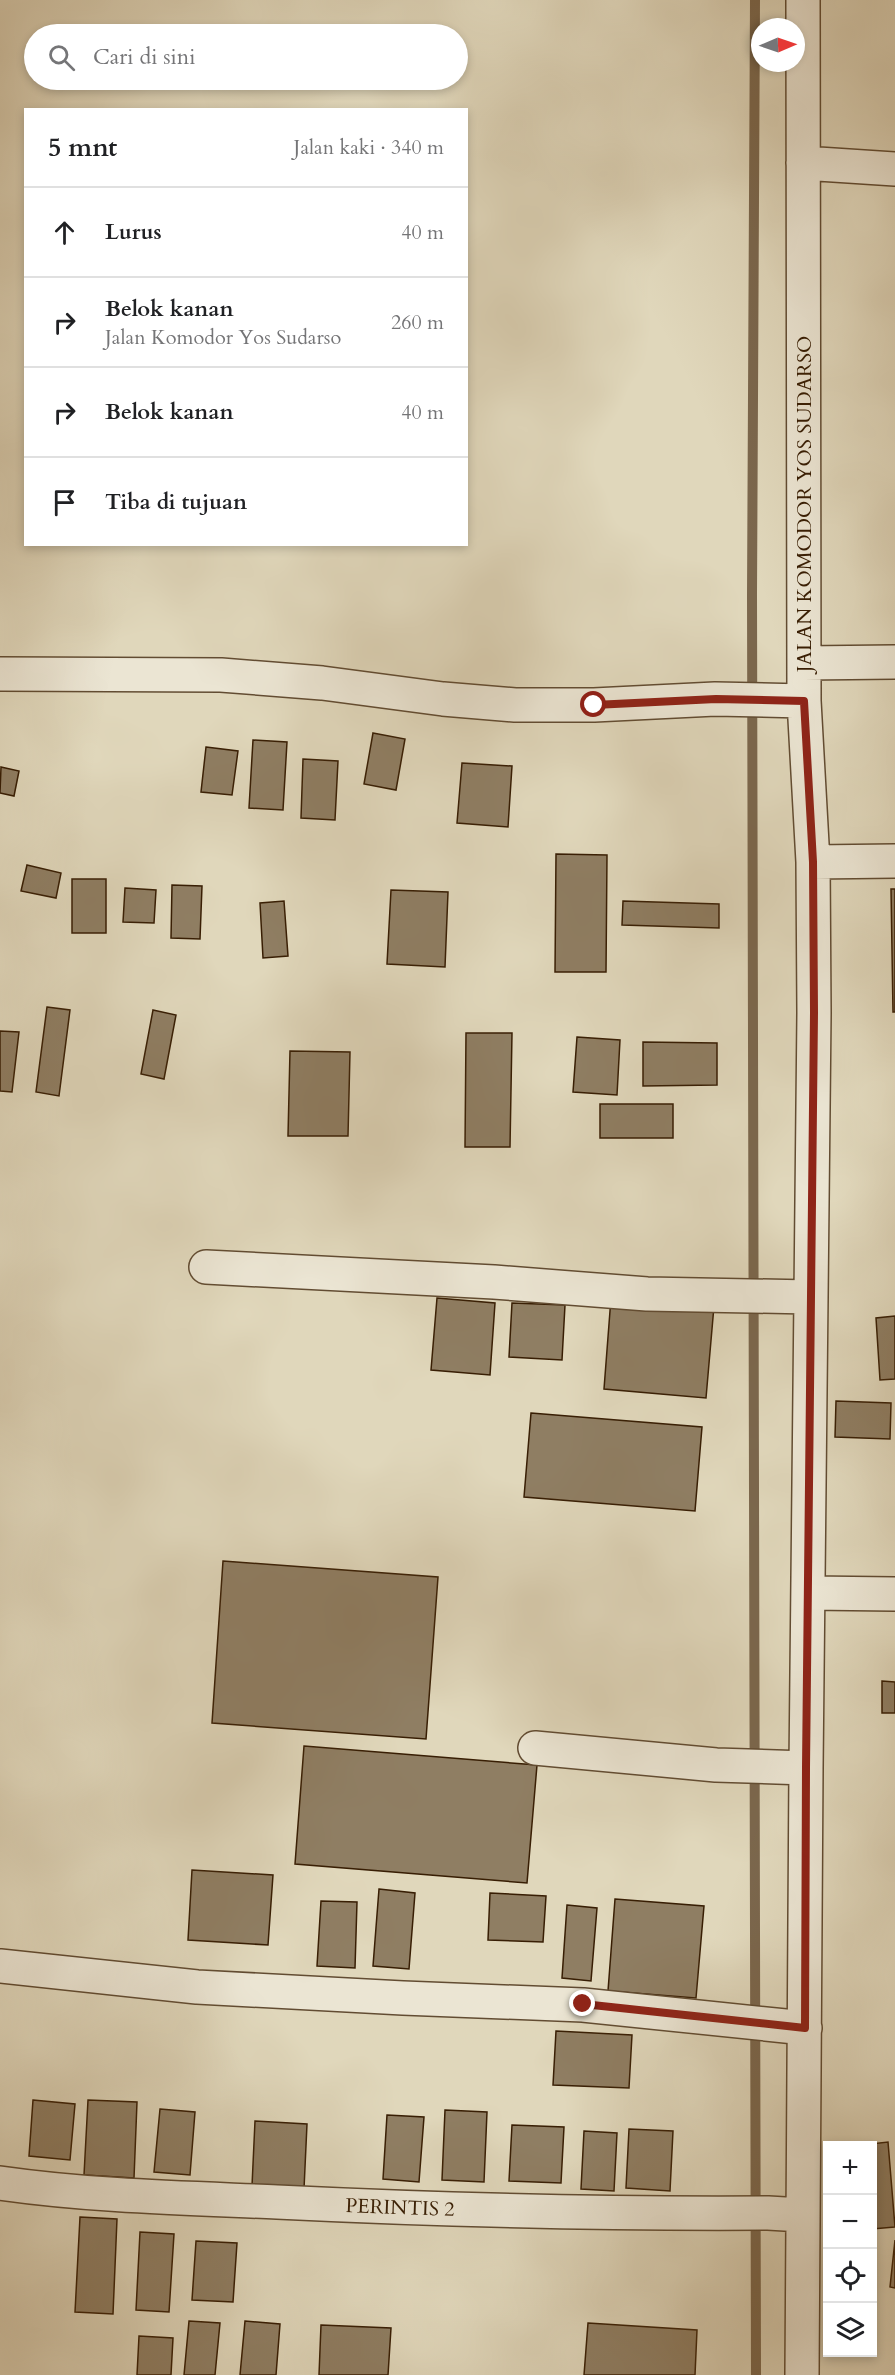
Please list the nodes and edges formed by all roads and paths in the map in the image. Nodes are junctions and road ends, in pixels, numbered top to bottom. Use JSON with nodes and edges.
{"nodes":[{"id":1,"x":803,"y":0,"type":"edge"},
{"id":2,"x":803,"y":163,"type":"junction"},
{"id":3,"x":895,"y":169,"type":"edge"},
{"id":4,"x":895,"y":662,"type":"edge"},
{"id":5,"x":804,"y":663,"type":"junction"},
{"id":6,"x":0,"y":674,"type":"edge"},
{"id":7,"x":804,"y":701,"type":"junction"},
{"id":8,"x":895,"y":861,"type":"edge"},
{"id":9,"x":813,"y":862,"type":"junction"},
{"id":10,"x":206,"y":1267,"type":"dead end"},
{"id":11,"x":810,"y":1297,"type":"junction"},
{"id":12,"x":808,"y":1593,"type":"junction"},
{"id":13,"x":895,"y":1594,"type":"edge"},
{"id":14,"x":536,"y":1748,"type":"dead end"},
{"id":15,"x":794,"y":1767,"type":"junction"},
{"id":16,"x":0,"y":1966,"type":"edge"},
{"id":17,"x":805,"y":2028,"type":"junction"},
{"id":18,"x":0,"y":2183,"type":"edge"},
{"id":19,"x":802,"y":2215,"type":"junction"},
{"id":20,"x":802,"y":2375,"type":"edge"}],
"edges":[{"from":1,"to":2,"type":"street","name":"JALAN KOMODOR YOS SUDARSO"},
{"from":2,"to":3,"type":"street"},
{"from":2,"to":5,"type":"street","name":"JALAN KOMODOR YOS SUDARSO"},
{"from":4,"to":5,"type":"street"},
{"from":5,"to":7,"type":"street","name":"JALAN KOMODOR YOS SUDARSO"},
{"from":6,"to":7,"type":"street"},
{"from":7,"to":9,"type":"street","name":"JALAN KOMODOR YOS SUDARSO"},
{"from":8,"to":9,"type":"street"},
{"from":9,"to":11,"type":"street","name":"JALAN KOMODOR YOS SUDARSO"},
{"from":10,"to":11,"type":"street"},
{"from":11,"to":12,"type":"street","name":"JALAN KOMODOR YOS SUDARSO"},
{"from":12,"to":13,"type":"street"},
{"from":12,"to":15,"type":"street","name":"JALAN KOMODOR YOS SUDARSO"},
{"from":14,"to":15,"type":"street"},
{"from":15,"to":17,"type":"street","name":"JALAN KOMODOR YOS SUDARSO"},
{"from":16,"to":17,"type":"street"},
{"from":17,"to":19,"type":"street","name":"JALAN KOMODOR YOS SUDARSO"},
{"from":18,"to":19,"type":"street","name":"PERINTIS 2"},
{"from":19,"to":20,"type":"street","name":"JALAN KOMODOR YOS SUDARSO"}]}
